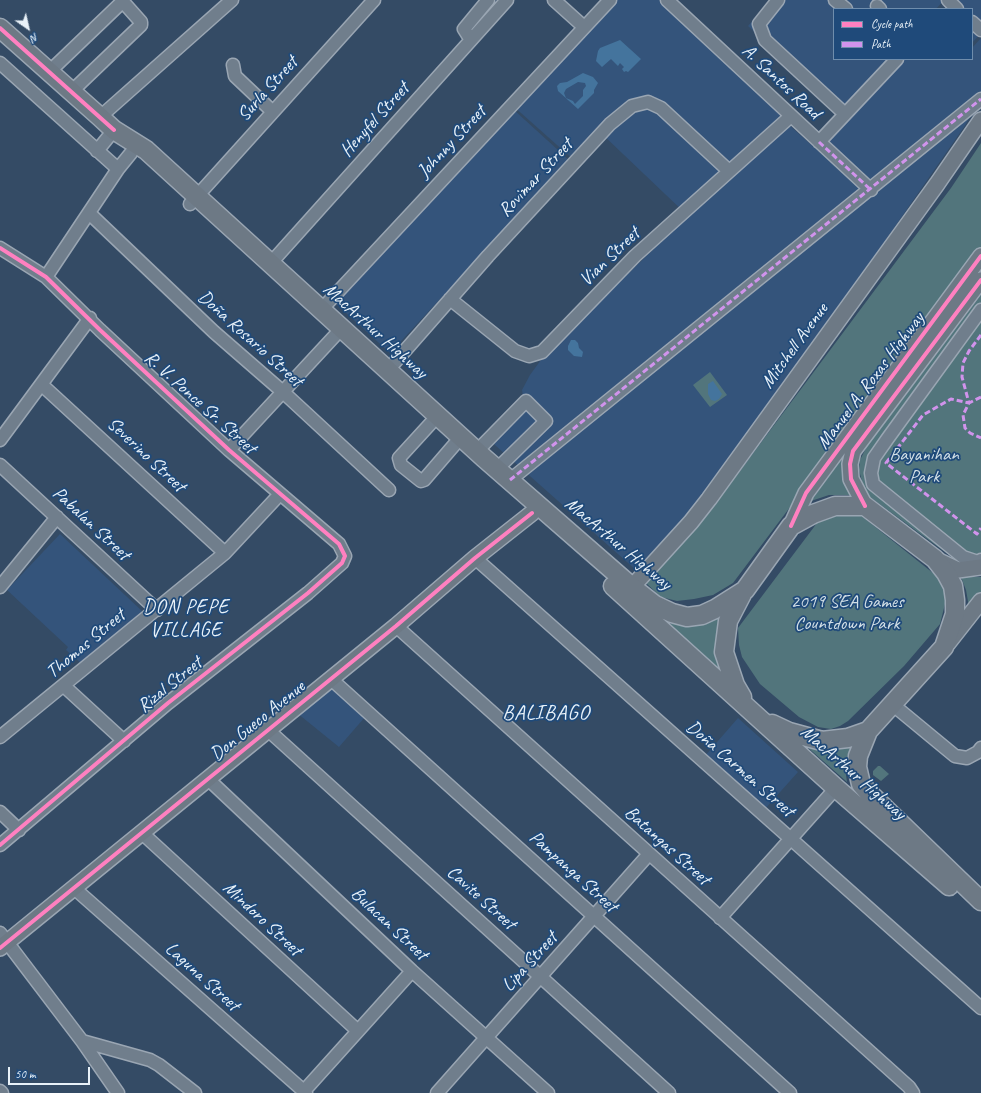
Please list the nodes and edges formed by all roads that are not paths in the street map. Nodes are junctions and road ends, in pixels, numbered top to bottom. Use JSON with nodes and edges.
{"nodes":[{"id":1,"x":232,"y":0,"type":"edge"},
{"id":2,"x":374,"y":0,"type":"edge"},
{"id":3,"x":488,"y":0,"type":"edge"},
{"id":4,"x":507,"y":0,"type":"edge"},
{"id":5,"x":554,"y":0,"type":"edge"},
{"id":6,"x":610,"y":0,"type":"edge"},
{"id":7,"x":667,"y":0,"type":"edge"},
{"id":8,"x":778,"y":0,"type":"edge"},
{"id":9,"x":835,"y":0,"type":"edge"},
{"id":10,"x":845,"y":8,"type":"edge"},
{"id":11,"x":973,"y":23,"type":"edge"},
{"id":12,"x":584,"y":27,"type":"junction"},
{"id":13,"x":0,"y":28,"type":"edge"},
{"id":14,"x":981,"y":30,"type":"edge"},
{"id":15,"x":471,"y":40,"type":"junction"},
{"id":16,"x":896,"y":60,"type":"edge"},
{"id":17,"x":0,"y":63,"type":"edge"},
{"id":18,"x":233,"y":65,"type":"dead end"},
{"id":19,"x":49,"y":72,"type":"junction"},
{"id":20,"x":71,"y":92,"type":"junction"},
{"id":21,"x":981,"y":99,"type":"edge"},
{"id":22,"x":272,"y":111,"type":"junction"},
{"id":23,"x":845,"y":114,"type":"junction"},
{"id":24,"x":791,"y":116,"type":"junction"},
{"id":25,"x":100,"y":117,"type":"junction"},
{"id":26,"x":981,"y":120,"type":"edge"},
{"id":27,"x":114,"y":130,"type":"junction"},
{"id":28,"x":818,"y":142,"type":"junction"},
{"id":29,"x":97,"y":150,"type":"junction"},
{"id":30,"x":131,"y":153,"type":"junction"},
{"id":31,"x":118,"y":169,"type":"junction"},
{"id":32,"x":729,"y":171,"type":"junction"},
{"id":33,"x":870,"y":190,"type":"junction"},
{"id":34,"x":193,"y":200,"type":"junction"},
{"id":35,"x":89,"y":213,"type":"junction"},
{"id":36,"x":0,"y":248,"type":"edge"},
{"id":37,"x":981,"y":256,"type":"edge"},
{"id":38,"x":270,"y":264,"type":"junction"},
{"id":39,"x":46,"y":277,"type":"junction"},
{"id":40,"x":981,"y":280,"type":"edge"},
{"id":41,"x":450,"y":299,"type":"junction"},
{"id":42,"x":321,"y":310,"type":"junction"},
{"id":43,"x":981,"y":310,"type":"edge"},
{"id":44,"x":90,"y":318,"type":"junction"},
{"id":45,"x":339,"y":332,"type":"junction"},
{"id":46,"x":388,"y":370,"type":"junction"},
{"id":47,"x":42,"y":385,"type":"junction"},
{"id":48,"x":283,"y":392,"type":"junction"},
{"id":49,"x":431,"y":423,"type":"junction"},
{"id":50,"x":0,"y":440,"type":"edge"},
{"id":51,"x":455,"y":444,"type":"junction"},
{"id":52,"x":229,"y":450,"type":"junction"},
{"id":53,"x":477,"y":451,"type":"junction"},
{"id":54,"x":0,"y":465,"type":"edge"},
{"id":55,"x":497,"y":468,"type":"junction"},
{"id":56,"x":510,"y":480,"type":"junction"},
{"id":57,"x":389,"y":490,"type":"dead end"},
{"id":58,"x":280,"y":494,"type":"junction"},
{"id":59,"x":865,"y":506,"type":"junction"},
{"id":60,"x":532,"y":513,"type":"junction"},
{"id":61,"x":57,"y":517,"type":"junction"},
{"id":62,"x":791,"y":526,"type":"junction"},
{"id":63,"x":339,"y":544,"type":"joint"},
{"id":64,"x":226,"y":553,"type":"junction"},
{"id":65,"x":475,"y":558,"type":"junction"},
{"id":66,"x":935,"y":559,"type":"junction"},
{"id":67,"x":981,"y":560,"type":"edge"},
{"id":68,"x":981,"y":567,"type":"edge"},
{"id":69,"x":0,"y":587,"type":"edge"},
{"id":70,"x":632,"y":587,"type":"junction"},
{"id":71,"x":744,"y":590,"type":"junction"},
{"id":72,"x":981,"y":601,"type":"edge"},
{"id":73,"x":156,"y":610,"type":"junction"},
{"id":74,"x":396,"y":626,"type":"junction"},
{"id":75,"x":944,"y":647,"type":"junction"},
{"id":76,"x":331,"y":679,"type":"junction"},
{"id":77,"x":64,"y":686,"type":"junction"},
{"id":78,"x":892,"y":704,"type":"junction"},
{"id":79,"x":754,"y":714,"type":"junction"},
{"id":80,"x":268,"y":730,"type":"junction"},
{"id":81,"x":868,"y":731,"type":"junction"},
{"id":82,"x":0,"y":737,"type":"edge"},
{"id":83,"x":124,"y":741,"type":"junction"},
{"id":84,"x":981,"y":748,"type":"edge"},
{"id":85,"x":208,"y":779,"type":"junction"},
{"id":86,"x":836,"y":788,"type":"junction"},
{"id":87,"x":0,"y":812,"type":"edge"},
{"id":88,"x":19,"y":830,"type":"junction"},
{"id":89,"x":142,"y":833,"type":"junction"},
{"id":90,"x":791,"y":838,"type":"junction"},
{"id":91,"x":0,"y":845,"type":"edge"},
{"id":92,"x":649,"y":854,"type":"junction"},
{"id":93,"x":74,"y":888,"type":"junction"},
{"id":94,"x":981,"y":901,"type":"edge"},
{"id":95,"x":981,"y":912,"type":"edge"},
{"id":96,"x":595,"y":916,"type":"junction"},
{"id":97,"x":720,"y":918,"type":"junction"},
{"id":98,"x":3,"y":941,"type":"edge"},
{"id":99,"x":412,"y":971,"type":"junction"},
{"id":100,"x":540,"y":977,"type":"junction"},
{"id":101,"x":981,"y":1008,"type":"edge"},
{"id":102,"x":358,"y":1031,"type":"junction"},
{"id":103,"x":487,"y":1038,"type":"junction"},
{"id":104,"x":82,"y":1041,"type":"junction"},
{"id":105,"x":305,"y":1092,"type":"edge"},
{"id":106,"x":118,"y":1093,"type":"edge"},
{"id":107,"x":195,"y":1093,"type":"edge"},
{"id":108,"x":437,"y":1093,"type":"edge"},
{"id":109,"x":548,"y":1093,"type":"edge"},
{"id":110,"x":669,"y":1093,"type":"edge"},
{"id":111,"x":790,"y":1093,"type":"edge"},
{"id":112,"x":913,"y":1093,"type":"edge"}],
"edges":[{"from":1,"to":25,"type":"street"},
{"from":2,"to":22,"type":"street","name":"Surla Street"},
{"from":3,"to":15,"type":"street"},
{"from":4,"to":15,"type":"street","name":"Henyfel Street"},
{"from":5,"to":12,"type":"street"},
{"from":6,"to":12,"type":"street","name":"Johnny Street"},
{"from":7,"to":24,"type":"street","name":"A. Santos Road"},
{"from":8,"to":23,"type":"street"},
{"from":9,"to":10,"type":"street"},
{"from":11,"to":14,"type":"street"},
{"from":12,"to":42,"type":"street","name":"Johnny Street"},
{"from":13,"to":19,"type":"highway","name":"MacArthur Highway"},
{"from":15,"to":38,"type":"street","name":"Henyfel Street"},
{"from":16,"to":23,"type":"street"},
{"from":17,"to":29,"type":"street"},
{"from":18,"to":22,"type":"street"},
{"from":19,"to":20,"type":"highway","name":"MacArthur Highway"},
{"from":19,"to":20,"type":"street"},
{"from":20,"to":25,"type":"highway","name":"MacArthur Highway"},
{"from":21,"to":33,"type":"street"},
{"from":22,"to":34,"type":"street","name":"Surla Street"},
{"from":23,"to":28,"type":"street"},
{"from":24,"to":28,"type":"street","name":"A. Santos Road"},
{"from":24,"to":32,"type":"street","name":"Vian Street"},
{"from":25,"to":27,"type":"highway","name":"MacArthur Highway"},
{"from":26,"to":70,"type":"main road","name":"Mitchell Avenue"},
{"from":27,"to":29,"type":"street"},
{"from":27,"to":30,"type":"highway","name":"MacArthur Highway"},
{"from":27,"to":34,"type":"highway","name":"MacArthur Highway"},
{"from":28,"to":33,"type":"street","name":"A. Santos Road"},
{"from":29,"to":31,"type":"street"},
{"from":30,"to":31,"type":"street"},
{"from":30,"to":34,"type":"highway","name":"MacArthur Highway"},
{"from":31,"to":35,"type":"street"},
{"from":32,"to":41,"type":"street","name":"Vian Street"},
{"from":32,"to":41,"type":"street","name":"Rovimar Street"},
{"from":33,"to":56,"type":"street"},
{"from":34,"to":38,"type":"highway","name":"MacArthur Highway"},
{"from":34,"to":45,"type":"highway","name":"MacArthur Highway"},
{"from":35,"to":39,"type":"street"},
{"from":35,"to":48,"type":"street","name":"Doña Rosario Street"},
{"from":36,"to":39,"type":"street","name":"R. V. Ponce Sr. Street"},
{"from":37,"to":62,"type":"main road","name":"Manuel A. Roxas Highway"},
{"from":38,"to":42,"type":"highway","name":"MacArthur Highway"},
{"from":39,"to":44,"type":"street","name":"R. V. Ponce Sr. Street"},
{"from":40,"to":59,"type":"main road","name":"Manuel A. Roxas Highway"},
{"from":41,"to":46,"type":"street","name":"Rovimar Street"},
{"from":42,"to":45,"type":"highway","name":"MacArthur Highway"},
{"from":43,"to":67,"type":"street"},
{"from":44,"to":47,"type":"street"},
{"from":44,"to":52,"type":"street","name":"R. V. Ponce Sr. Street"},
{"from":45,"to":46,"type":"highway","name":"MacArthur Highway"},
{"from":45,"to":48,"type":"street"},
{"from":45,"to":49,"type":"highway","name":"MacArthur Highway"},
{"from":46,"to":53,"type":"highway","name":"MacArthur Highway"},
{"from":47,"to":50,"type":"street"},
{"from":47,"to":64,"type":"street","name":"Severino Street"},
{"from":48,"to":52,"type":"street"},
{"from":48,"to":57,"type":"street","name":"Doña Rosario Street"},
{"from":49,"to":51,"type":"highway","name":"MacArthur Highway"},
{"from":49,"to":51,"type":"street"},
{"from":51,"to":60,"type":"highway","name":"MacArthur Highway"},
{"from":52,"to":58,"type":"street","name":"R. V. Ponce Sr. Street"},
{"from":53,"to":55,"type":"highway","name":"MacArthur Highway"},
{"from":53,"to":55,"type":"street"},
{"from":54,"to":61,"type":"street","name":"Pabalan Street"},
{"from":55,"to":56,"type":"highway","name":"MacArthur Highway"},
{"from":56,"to":70,"type":"highway","name":"MacArthur Highway"},
{"from":58,"to":63,"type":"street","name":"R. V. Ponce Sr. Street"},
{"from":58,"to":64,"type":"street","name":"Thomas Street"},
{"from":59,"to":62,"type":"highway","name":"MacArthur Highway"},
{"from":59,"to":66,"type":"highway","name":"MacArthur Highway"},
{"from":60,"to":65,"type":"main road","name":"Don Gueco Avenue"},
{"from":60,"to":79,"type":"highway","name":"MacArthur Highway"},
{"from":61,"to":69,"type":"street"},
{"from":61,"to":73,"type":"street","name":"Pabalan Street"},
{"from":62,"to":71,"type":"highway","name":"MacArthur Highway"},
{"from":63,"to":83,"type":"street","name":"Rizal Street"},
{"from":64,"to":73,"type":"street","name":"Thomas Street"},
{"from":65,"to":74,"type":"main road","name":"Don Gueco Avenue"},
{"from":65,"to":90,"type":"street","name":"Doña Carmen Street"},
{"from":66,"to":68,"type":"main road"},
{"from":66,"to":75,"type":"highway","name":"MacArthur Highway"},
{"from":70,"to":71,"type":"highway","name":"MacArthur Highway"},
{"from":71,"to":79,"type":"highway"},
{"from":72,"to":75,"type":"main road"},
{"from":73,"to":77,"type":"street","name":"Thomas Street"},
{"from":74,"to":76,"type":"main road","name":"Don Gueco Avenue"},
{"from":74,"to":92,"type":"street","name":"Batangas Street"},
{"from":75,"to":78,"type":"highway","name":"MacArthur Highway"},
{"from":76,"to":80,"type":"main road","name":"Don Gueco Avenue"},
{"from":76,"to":96,"type":"street","name":"Pampanga Street"},
{"from":77,"to":82,"type":"street","name":"Thomas Street"},
{"from":77,"to":83,"type":"street"},
{"from":78,"to":81,"type":"highway","name":"MacArthur Highway"},
{"from":78,"to":84,"type":"street"},
{"from":79,"to":81,"type":"highway"},
{"from":79,"to":86,"type":"highway","name":"MacArthur Highway"},
{"from":80,"to":85,"type":"main road","name":"Don Gueco Avenue"},
{"from":80,"to":100,"type":"street","name":"Cavite Street"},
{"from":81,"to":94,"type":"highway","name":"MacArthur Highway"},
{"from":83,"to":88,"type":"street","name":"Rizal Street"},
{"from":85,"to":89,"type":"main road","name":"Don Gueco Avenue"},
{"from":85,"to":99,"type":"street","name":"Bulacan Street"},
{"from":86,"to":90,"type":"street"},
{"from":86,"to":95,"type":"highway","name":"MacArthur Highway"},
{"from":87,"to":88,"type":"street"},
{"from":88,"to":91,"type":"street","name":"Rizal Street"},
{"from":89,"to":93,"type":"main road","name":"Don Gueco Avenue"},
{"from":89,"to":102,"type":"street","name":"Mindoro Street"},
{"from":90,"to":97,"type":"street"},
{"from":90,"to":101,"type":"street","name":"Doña Carmen Street"},
{"from":92,"to":96,"type":"street","name":"Lipa Street"},
{"from":92,"to":97,"type":"street","name":"Batangas Street"},
{"from":93,"to":98,"type":"main road","name":"Don Gueco Avenue"},
{"from":93,"to":105,"type":"street","name":"Laguna Street"},
{"from":96,"to":100,"type":"street","name":"Lipa Street"},
{"from":96,"to":111,"type":"street","name":"Pampanga Street"},
{"from":97,"to":112,"type":"street","name":"Batangas Street"},
{"from":98,"to":104,"type":"street"},
{"from":99,"to":102,"type":"street"},
{"from":99,"to":103,"type":"street","name":"Bulacan Street"},
{"from":100,"to":103,"type":"street","name":"Lipa Street"},
{"from":100,"to":110,"type":"street","name":"Cavite Street"},
{"from":102,"to":105,"type":"street"},
{"from":103,"to":108,"type":"street","name":"Lipa Street"},
{"from":103,"to":109,"type":"street","name":"Bulacan Street"},
{"from":104,"to":106,"type":"street"},
{"from":104,"to":107,"type":"street"}]}
